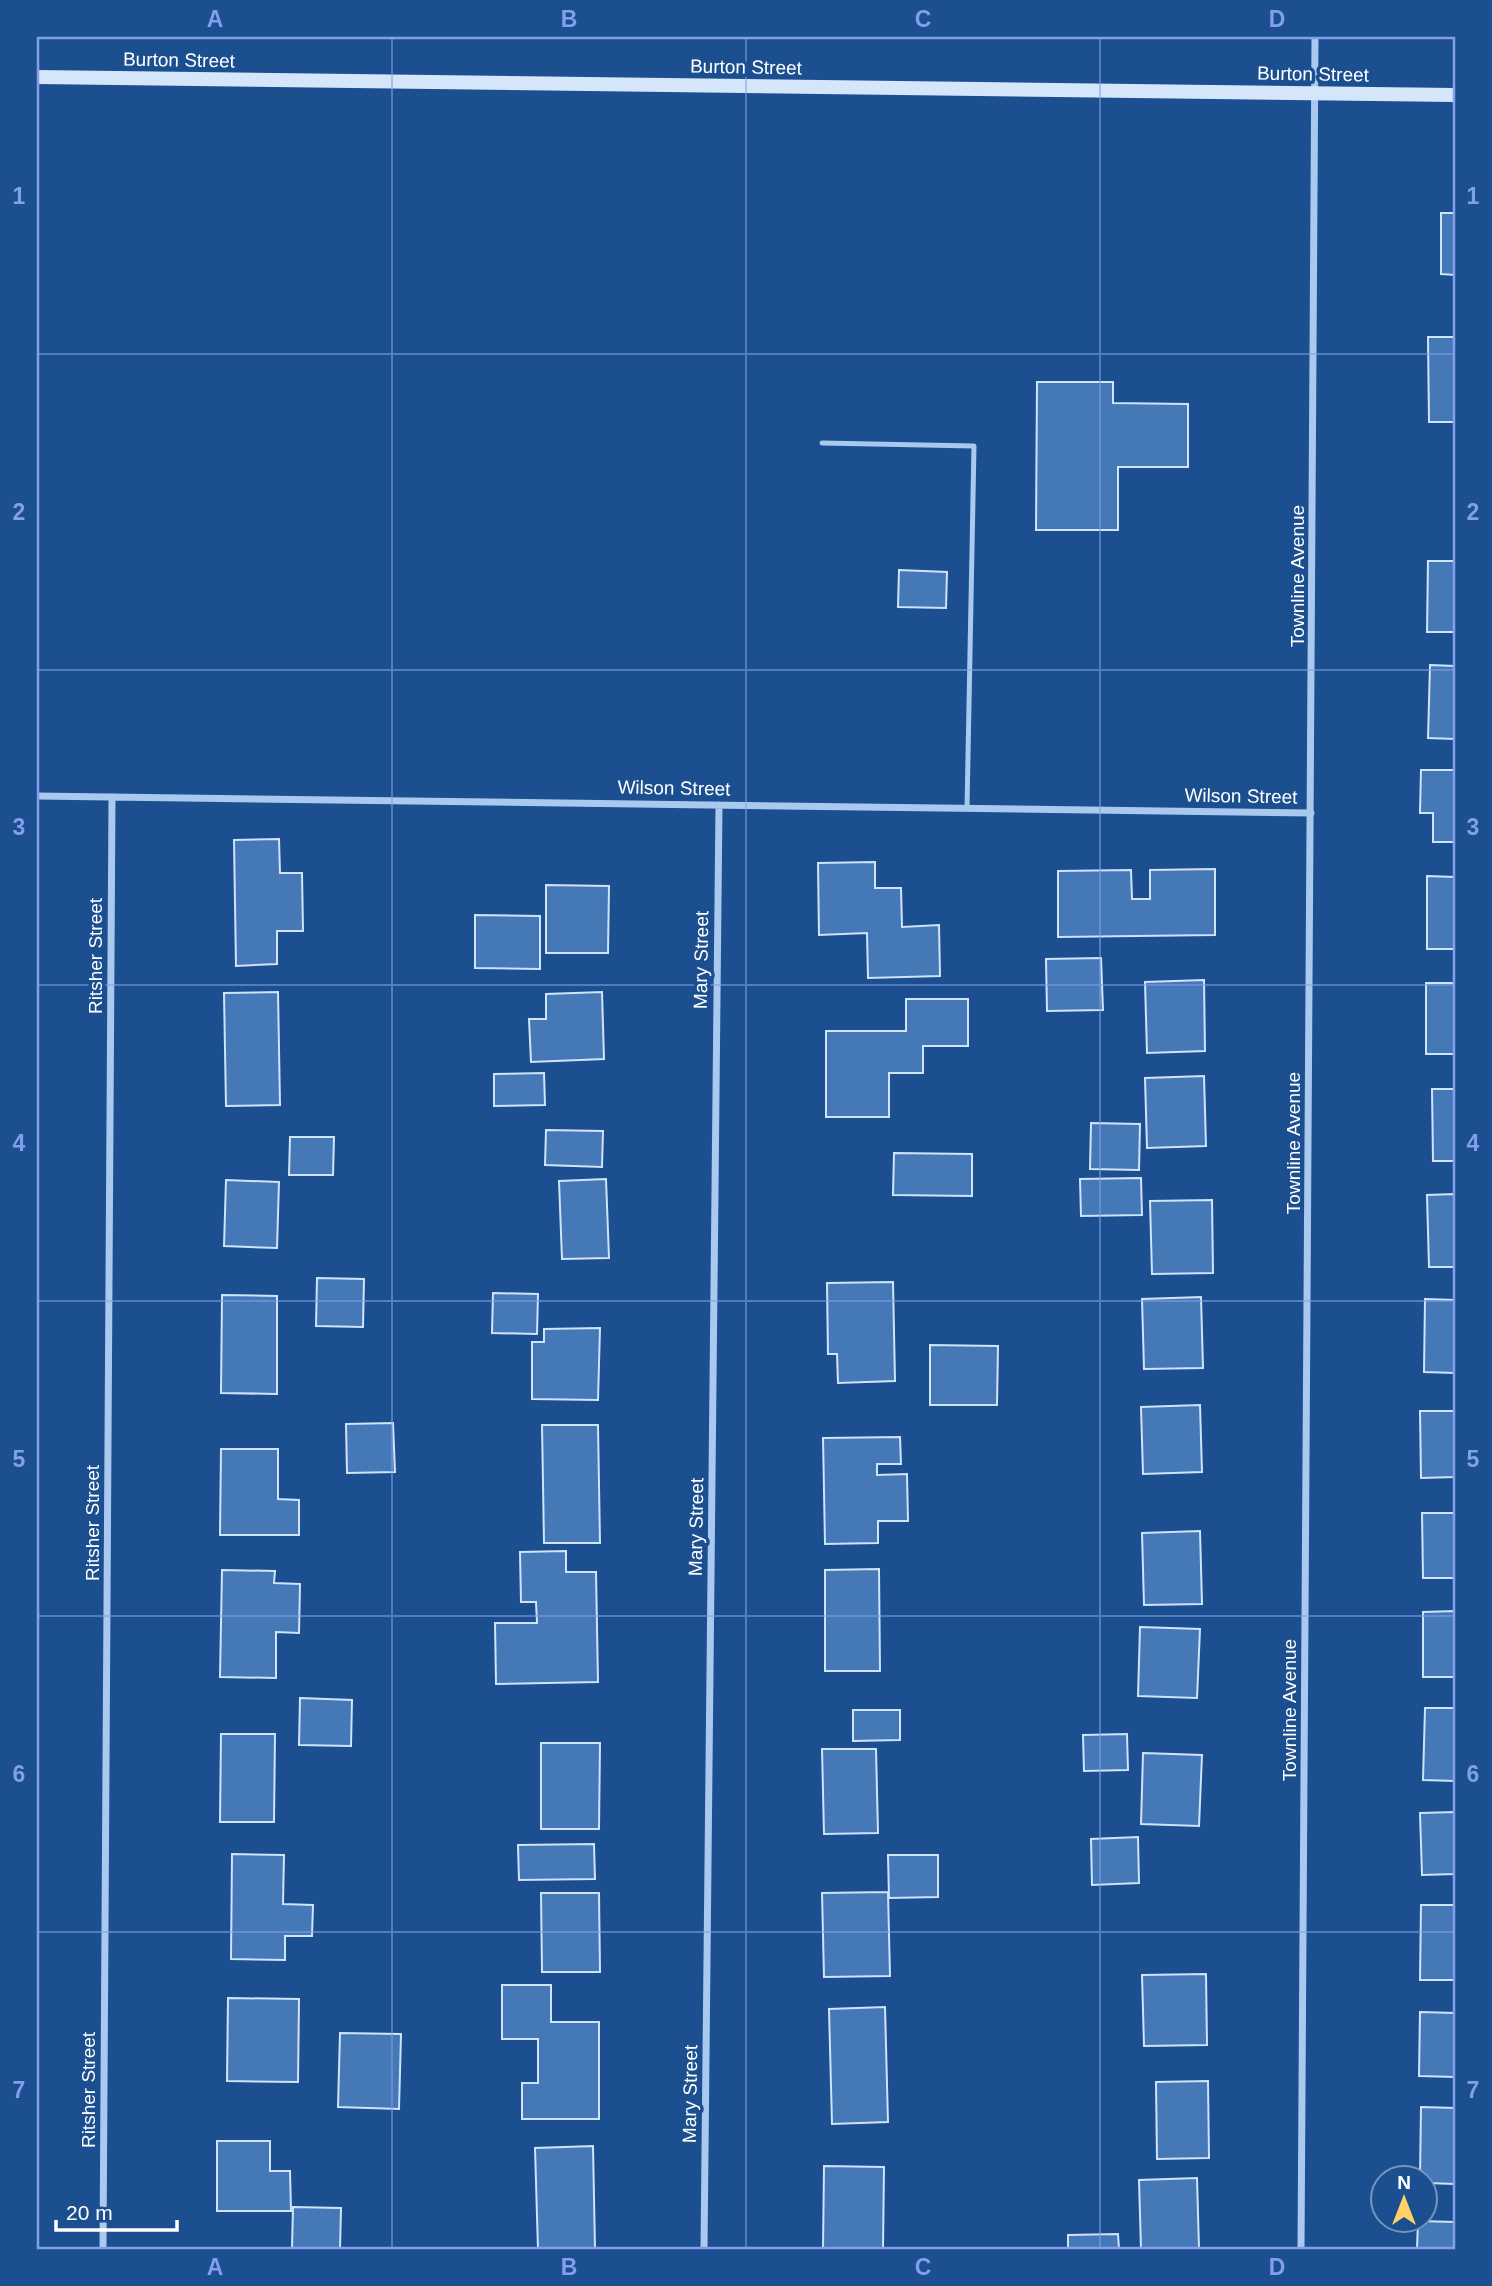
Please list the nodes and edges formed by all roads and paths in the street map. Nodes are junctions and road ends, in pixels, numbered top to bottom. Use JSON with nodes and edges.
{"nodes":[{"id":1,"x":1315,"y":37,"type":"edge"},
{"id":2,"x":37,"y":77,"type":"edge"},
{"id":3,"x":1315,"y":93,"type":"junction"},
{"id":4,"x":1455,"y":95,"type":"edge"},
{"id":5,"x":822,"y":443,"type":"dead end"},
{"id":6,"x":37,"y":796,"type":"edge"},
{"id":7,"x":112,"y":797,"type":"junction"},
{"id":8,"x":719,"y":805,"type":"junction"},
{"id":9,"x":967,"y":808,"type":"junction"},
{"id":10,"x":1311,"y":813,"type":"junction"},
{"id":11,"x":103,"y":2249,"type":"edge"},
{"id":12,"x":704,"y":2249,"type":"edge"},
{"id":13,"x":1301,"y":2249,"type":"edge"}],
"edges":[{"from":1,"to":3,"type":"street","name":"Townline Avenue"},
{"from":2,"to":3,"type":"street","name":"Burton Street"},
{"from":3,"to":4,"type":"street","name":"Burton Street"},
{"from":3,"to":10,"type":"street","name":"Townline Avenue"},
{"from":5,"to":9,"type":"lane"},
{"from":6,"to":7,"type":"street","name":"Wilson Street"},
{"from":7,"to":8,"type":"street","name":"Wilson Street"},
{"from":7,"to":11,"type":"street","name":"Ritsher Street"},
{"from":8,"to":9,"type":"street","name":"Wilson Street"},
{"from":8,"to":12,"type":"street","name":"Mary Street"},
{"from":9,"to":10,"type":"street","name":"Wilson Street"},
{"from":10,"to":13,"type":"street","name":"Townline Avenue"}]}
